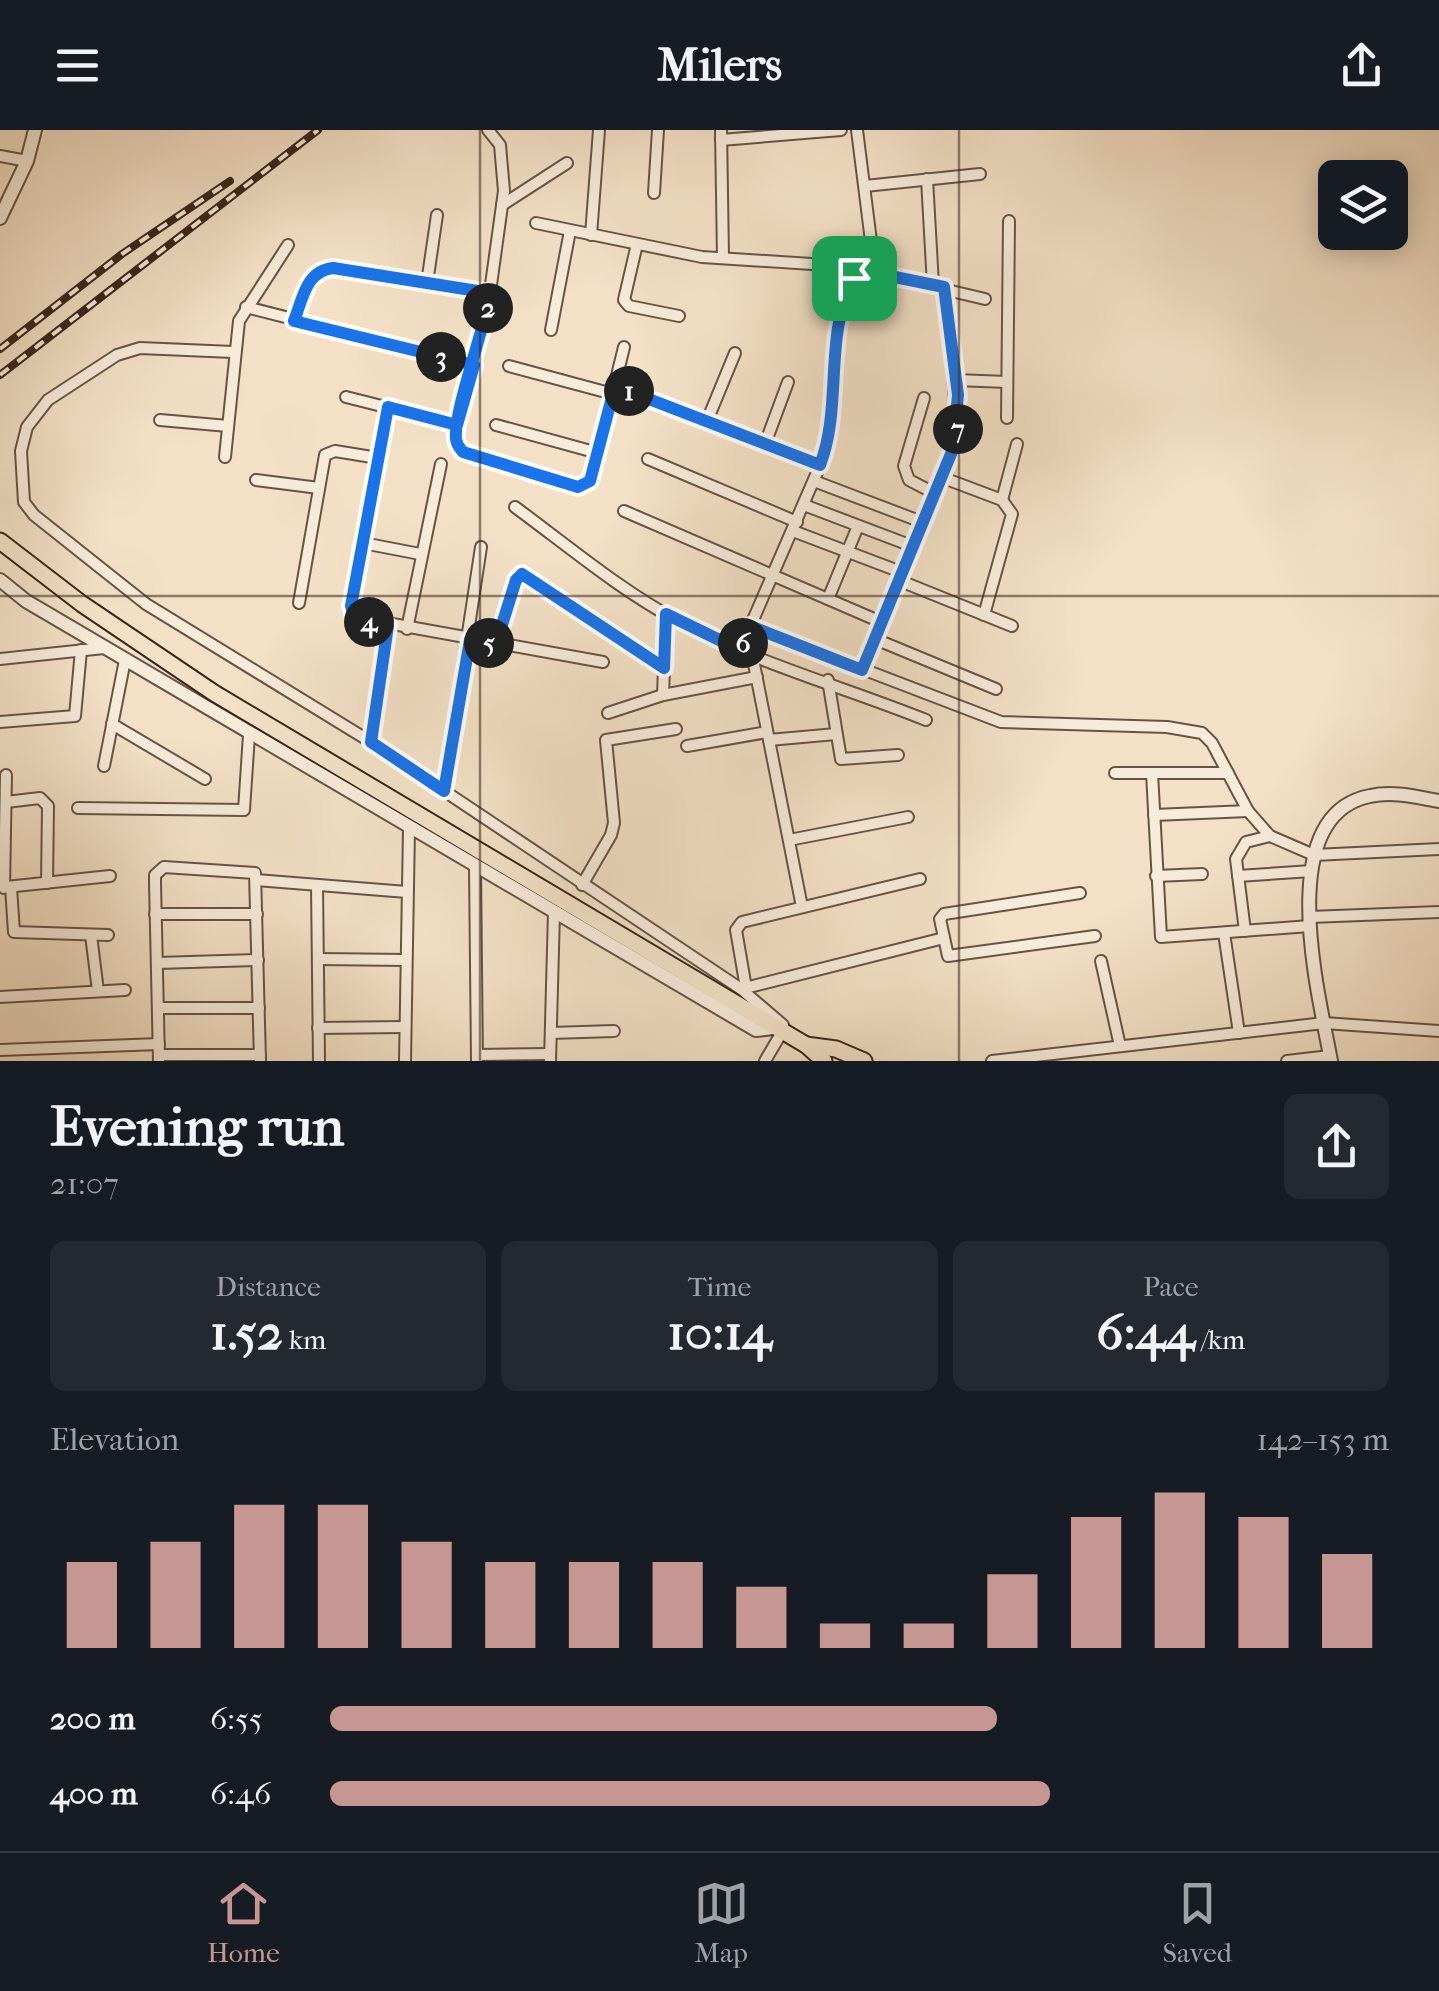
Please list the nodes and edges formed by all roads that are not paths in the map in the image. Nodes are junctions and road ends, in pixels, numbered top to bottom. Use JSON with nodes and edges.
{"nodes":[{"id":1,"x":36,"y":130,"type":"edge"},
{"id":2,"x":488,"y":130,"type":"edge"},
{"id":3,"x":600,"y":130,"type":"edge"},
{"id":4,"x":658,"y":130,"type":"edge"},
{"id":5,"x":842,"y":130,"type":"edge"},
{"id":6,"x":857,"y":130,"type":"edge"},
{"id":7,"x":721,"y":135,"type":"edge"},
{"id":8,"x":0,"y":156,"type":"edge"},
{"id":9,"x":27,"y":161,"type":"junction"},
{"id":10,"x":567,"y":163,"type":"dead end"},
{"id":11,"x":980,"y":174,"type":"dead end"},
{"id":12,"x":926,"y":180,"type":"junction"},
{"id":13,"x":866,"y":186,"type":"junction"},
{"id":14,"x":654,"y":193,"type":"dead end"},
{"id":15,"x":502,"y":205,"type":"junction"},
{"id":16,"x":437,"y":216,"type":"dead end"},
{"id":17,"x":0,"y":218,"type":"edge"},
{"id":18,"x":1009,"y":221,"type":"dead end"},
{"id":19,"x":536,"y":223,"type":"dead end"},
{"id":20,"x":570,"y":231,"type":"junction"},
{"id":21,"x":591,"y":235,"type":"junction"},
{"id":22,"x":638,"y":244,"type":"junction"},
{"id":23,"x":288,"y":245,"type":"dead end"},
{"id":24,"x":723,"y":257,"type":"junction"},
{"id":25,"x":875,"y":273,"type":"junction"},
{"id":26,"x":854,"y":278,"type":"junction"},
{"id":27,"x":427,"y":283,"type":"junction"},
{"id":28,"x":939,"y":286,"type":"junction"},
{"id":29,"x":490,"y":293,"type":"junction"},
{"id":30,"x":985,"y":300,"type":"dead end"},
{"id":31,"x":246,"y":307,"type":"junction"},
{"id":32,"x":680,"y":316,"type":"dead end"},
{"id":33,"x":294,"y":321,"type":"junction"},
{"id":34,"x":551,"y":330,"type":"dead end"},
{"id":35,"x":624,"y":347,"type":"dead end"},
{"id":36,"x":233,"y":352,"type":"junction"},
{"id":37,"x":734,"y":352,"type":"dead end"},
{"id":38,"x":474,"y":365,"type":"junction"},
{"id":39,"x":509,"y":366,"type":"dead end"},
{"id":40,"x":956,"y":380,"type":"junction"},
{"id":41,"x":788,"y":382,"type":"dead end"},
{"id":42,"x":1008,"y":382,"type":"junction"},
{"id":43,"x":614,"y":390,"type":"junction"},
{"id":44,"x":346,"y":396,"type":"dead end"},
{"id":45,"x":924,"y":398,"type":"dead end"},
{"id":46,"x":388,"y":407,"type":"junction"},
{"id":47,"x":1007,"y":418,"type":"dead end"},
{"id":48,"x":160,"y":420,"type":"dead end"},
{"id":49,"x":706,"y":421,"type":"junction"},
{"id":50,"x":457,"y":425,"type":"junction"},
{"id":51,"x":496,"y":425,"type":"dead end"},
{"id":52,"x":228,"y":426,"type":"junction"},
{"id":53,"x":764,"y":444,"type":"junction"},
{"id":54,"x":1017,"y":444,"type":"dead end"},
{"id":55,"x":598,"y":453,"type":"junction"},
{"id":56,"x":225,"y":457,"type":"dead end"},
{"id":57,"x":378,"y":458,"type":"junction"},
{"id":58,"x":648,"y":458,"type":"dead end"},
{"id":59,"x":442,"y":464,"type":"dead end"},
{"id":60,"x":820,"y":465,"type":"junction"},
{"id":61,"x":941,"y":477,"type":"junction"},
{"id":62,"x":256,"y":480,"type":"dead end"},
{"id":63,"x":814,"y":480,"type":"junction"},
{"id":64,"x":319,"y":488,"type":"junction"},
{"id":65,"x":934,"y":492,"type":"junction"},
{"id":66,"x":1002,"y":500,"type":"junction"},
{"id":67,"x":804,"y":505,"type":"junction"},
{"id":68,"x":515,"y":507,"type":"dead end"},
{"id":69,"x":624,"y":511,"type":"dead end"},
{"id":70,"x":922,"y":522,"type":"junction"},
{"id":71,"x":795,"y":526,"type":"junction"},
{"id":72,"x":858,"y":526,"type":"junction"},
{"id":73,"x":0,"y":541,"type":"edge"},
{"id":74,"x":362,"y":542,"type":"junction"},
{"id":75,"x":912,"y":546,"type":"junction"},
{"id":76,"x":481,"y":548,"type":"dead end"},
{"id":77,"x":848,"y":552,"type":"junction"},
{"id":78,"x":420,"y":554,"type":"junction"},
{"id":79,"x":773,"y":575,"type":"junction"},
{"id":80,"x":899,"y":576,"type":"junction"},
{"id":81,"x":0,"y":580,"type":"edge"},
{"id":82,"x":828,"y":599,"type":"junction"},
{"id":83,"x":299,"y":603,"type":"dead end"},
{"id":84,"x":666,"y":614,"type":"junction"},
{"id":85,"x":984,"y":615,"type":"junction"},
{"id":86,"x":881,"y":622,"type":"junction"},
{"id":87,"x":388,"y":626,"type":"junction"},
{"id":88,"x":750,"y":626,"type":"junction"},
{"id":89,"x":1012,"y":626,"type":"dead end"},
{"id":90,"x":407,"y":629,"type":"junction"},
{"id":91,"x":874,"y":639,"type":"junction"},
{"id":92,"x":470,"y":640,"type":"junction"},
{"id":93,"x":496,"y":644,"type":"junction"},
{"id":94,"x":104,"y":648,"type":"junction"},
{"id":95,"x":81,"y":650,"type":"junction"},
{"id":96,"x":740,"y":650,"type":"junction"},
{"id":97,"x":752,"y":654,"type":"junction"},
{"id":98,"x":0,"y":659,"type":"edge"},
{"id":99,"x":124,"y":660,"type":"junction"},
{"id":100,"x":602,"y":662,"type":"dead end"},
{"id":101,"x":664,"y":668,"type":"junction"},
{"id":102,"x":862,"y":670,"type":"junction"},
{"id":103,"x":756,"y":677,"type":"junction"},
{"id":104,"x":828,"y":680,"type":"junction"},
{"id":105,"x":996,"y":690,"type":"dead end"},
{"id":106,"x":663,"y":696,"type":"junction"},
{"id":107,"x":608,"y":713,"type":"dead end"},
{"id":108,"x":926,"y":720,"type":"dead end"},
{"id":109,"x":0,"y":722,"type":"edge"},
{"id":110,"x":112,"y":724,"type":"junction"},
{"id":111,"x":676,"y":728,"type":"dead end"},
{"id":112,"x":836,"y":734,"type":"junction"},
{"id":113,"x":249,"y":735,"type":"junction"},
{"id":114,"x":768,"y":736,"type":"junction"},
{"id":115,"x":371,"y":742,"type":"junction"},
{"id":116,"x":688,"y":746,"type":"dead end"},
{"id":117,"x":898,"y":755,"type":"dead end"},
{"id":118,"x":104,"y":766,"type":"dead end"},
{"id":119,"x":1115,"y":772,"type":"dead end"},
{"id":120,"x":1152,"y":772,"type":"junction"},
{"id":121,"x":1228,"y":773,"type":"junction"},
{"id":122,"x":6,"y":775,"type":"dead end"},
{"id":123,"x":205,"y":779,"type":"dead end"},
{"id":124,"x":444,"y":791,"type":"junction"},
{"id":125,"x":1439,"y":800,"type":"edge"},
{"id":126,"x":6,"y":802,"type":"junction"},
{"id":127,"x":78,"y":808,"type":"dead end"},
{"id":128,"x":1248,"y":811,"type":"junction"},
{"id":129,"x":1154,"y":815,"type":"junction"},
{"id":130,"x":908,"y":816,"type":"dead end"},
{"id":131,"x":409,"y":829,"type":"junction"},
{"id":132,"x":1270,"y":836,"type":"junction"},
{"id":133,"x":788,"y":840,"type":"junction"},
{"id":134,"x":1439,"y":849,"type":"edge"},
{"id":135,"x":1314,"y":855,"type":"junction"},
{"id":136,"x":475,"y":867,"type":"junction"},
{"id":137,"x":1312,"y":871,"type":"junction"},
{"id":138,"x":1202,"y":874,"type":"dead end"},
{"id":139,"x":110,"y":876,"type":"dead end"},
{"id":140,"x":1156,"y":876,"type":"junction"},
{"id":141,"x":1238,"y":876,"type":"junction"},
{"id":142,"x":920,"y":879,"type":"dead end"},
{"id":143,"x":256,"y":880,"type":"junction"},
{"id":144,"x":47,"y":883,"type":"junction"},
{"id":145,"x":317,"y":885,"type":"junction"},
{"id":146,"x":582,"y":885,"type":"junction"},
{"id":147,"x":5,"y":887,"type":"edge"},
{"id":148,"x":407,"y":892,"type":"junction"},
{"id":149,"x":1080,"y":893,"type":"dead end"},
{"id":150,"x":802,"y":908,"type":"junction"},
{"id":151,"x":554,"y":912,"type":"junction"},
{"id":152,"x":1439,"y":912,"type":"edge"},
{"id":153,"x":155,"y":914,"type":"junction"},
{"id":154,"x":256,"y":914,"type":"junction"},
{"id":155,"x":1310,"y":921,"type":"junction"},
{"id":156,"x":1244,"y":931,"type":"junction"},
{"id":157,"x":1224,"y":933,"type":"junction"},
{"id":158,"x":91,"y":935,"type":"junction"},
{"id":159,"x":108,"y":935,"type":"dead end"},
{"id":160,"x":1095,"y":936,"type":"dead end"},
{"id":161,"x":944,"y":938,"type":"junction"},
{"id":162,"x":318,"y":959,"type":"junction"},
{"id":163,"x":258,"y":960,"type":"junction"},
{"id":164,"x":406,"y":960,"type":"junction"},
{"id":165,"x":1100,"y":961,"type":"dead end"},
{"id":166,"x":156,"y":963,"type":"junction"},
{"id":167,"x":744,"y":988,"type":"junction"},
{"id":168,"x":125,"y":990,"type":"dead end"},
{"id":169,"x":98,"y":991,"type":"junction"},
{"id":170,"x":718,"y":995,"type":"junction"},
{"id":171,"x":0,"y":997,"type":"edge"},
{"id":172,"x":158,"y":1008,"type":"junction"},
{"id":173,"x":259,"y":1008,"type":"junction"},
{"id":174,"x":1324,"y":1023,"type":"junction"},
{"id":175,"x":405,"y":1027,"type":"junction"},
{"id":176,"x":318,"y":1028,"type":"junction"},
{"id":177,"x":778,"y":1030,"type":"junction"},
{"id":178,"x":614,"y":1031,"type":"dead end"},
{"id":179,"x":1439,"y":1031,"type":"edge"},
{"id":180,"x":550,"y":1033,"type":"junction"},
{"id":181,"x":1239,"y":1033,"type":"junction"},
{"id":182,"x":806,"y":1045,"type":"junction"},
{"id":183,"x":1120,"y":1046,"type":"junction"},
{"id":184,"x":0,"y":1050,"type":"edge"},
{"id":185,"x":159,"y":1053,"type":"edge"},
{"id":186,"x":550,"y":1057,"type":"edge"},
{"id":187,"x":260,"y":1058,"type":"edge"},
{"id":188,"x":478,"y":1058,"type":"edge"},
{"id":189,"x":1330,"y":1058,"type":"edge"},
{"id":190,"x":319,"y":1061,"type":"edge"},
{"id":191,"x":405,"y":1061,"type":"edge"},
{"id":192,"x":765,"y":1061,"type":"edge"},
{"id":193,"x":824,"y":1061,"type":"edge"},
{"id":194,"x":864,"y":1061,"type":"edge"},
{"id":195,"x":992,"y":1061,"type":"edge"},
{"id":196,"x":1287,"y":1061,"type":"edge"}],
"edges":[{"from":1,"to":9,"type":"street"},
{"from":2,"to":15,"type":"street"},
{"from":3,"to":21,"type":"street"},
{"from":4,"to":14,"type":"street"},
{"from":5,"to":7,"type":"street"},
{"from":6,"to":13,"type":"street"},
{"from":7,"to":24,"type":"street"},
{"from":8,"to":9,"type":"street"},
{"from":9,"to":17,"type":"street"},
{"from":10,"to":15,"type":"street"},
{"from":11,"to":12,"type":"street"},
{"from":12,"to":13,"type":"street"},
{"from":12,"to":28,"type":"street"},
{"from":13,"to":25,"type":"street"},
{"from":15,"to":29,"type":"street"},
{"from":16,"to":27,"type":"street"},
{"from":18,"to":42,"type":"street"},
{"from":19,"to":20,"type":"street"},
{"from":20,"to":21,"type":"street"},
{"from":20,"to":34,"type":"street"},
{"from":21,"to":22,"type":"street"},
{"from":22,"to":24,"type":"street"},
{"from":22,"to":32,"type":"street"},
{"from":23,"to":31,"type":"street"},
{"from":24,"to":26,"type":"street"},
{"from":25,"to":26,"type":"street"},
{"from":25,"to":28,"type":"street"},
{"from":26,"to":60,"type":"street"},
{"from":27,"to":29,"type":"street"},
{"from":27,"to":33,"type":"street"},
{"from":28,"to":30,"type":"street"},
{"from":28,"to":40,"type":"street"},
{"from":29,"to":38,"type":"street"},
{"from":31,"to":33,"type":"street"},
{"from":31,"to":36,"type":"street"},
{"from":33,"to":38,"type":"street"},
{"from":35,"to":43,"type":"street"},
{"from":36,"to":52,"type":"street"},
{"from":36,"to":115,"type":"street"},
{"from":37,"to":49,"type":"street"},
{"from":38,"to":50,"type":"street"},
{"from":39,"to":43,"type":"street"},
{"from":40,"to":42,"type":"street"},
{"from":40,"to":61,"type":"street"},
{"from":41,"to":53,"type":"street"},
{"from":42,"to":47,"type":"street"},
{"from":43,"to":49,"type":"street"},
{"from":43,"to":55,"type":"street"},
{"from":44,"to":46,"type":"street"},
{"from":45,"to":65,"type":"street"},
{"from":46,"to":50,"type":"street"},
{"from":46,"to":57,"type":"street"},
{"from":48,"to":52,"type":"street"},
{"from":49,"to":53,"type":"street"},
{"from":50,"to":55,"type":"street"},
{"from":51,"to":55,"type":"street"},
{"from":52,"to":56,"type":"street"},
{"from":53,"to":60,"type":"street"},
{"from":54,"to":66,"type":"street"},
{"from":57,"to":64,"type":"street"},
{"from":57,"to":74,"type":"street"},
{"from":58,"to":71,"type":"street"},
{"from":59,"to":78,"type":"street"},
{"from":60,"to":63,"type":"street"},
{"from":61,"to":65,"type":"street"},
{"from":61,"to":66,"type":"street"},
{"from":62,"to":64,"type":"street"},
{"from":63,"to":67,"type":"street"},
{"from":63,"to":70,"type":"street"},
{"from":64,"to":83,"type":"street"},
{"from":65,"to":70,"type":"street"},
{"from":66,"to":85,"type":"street"},
{"from":67,"to":71,"type":"street"},
{"from":67,"to":72,"type":"street"},
{"from":68,"to":84,"type":"street"},
{"from":69,"to":79,"type":"street"},
{"from":70,"to":75,"type":"street"},
{"from":71,"to":77,"type":"street"},
{"from":71,"to":79,"type":"street"},
{"from":72,"to":75,"type":"street"},
{"from":72,"to":77,"type":"street"},
{"from":73,"to":170,"type":"main road"},
{"from":74,"to":78,"type":"street"},
{"from":74,"to":87,"type":"street"},
{"from":75,"to":80,"type":"street"},
{"from":76,"to":92,"type":"street"},
{"from":77,"to":80,"type":"street"},
{"from":77,"to":82,"type":"street"},
{"from":78,"to":90,"type":"street"},
{"from":79,"to":82,"type":"street"},
{"from":79,"to":88,"type":"street"},
{"from":80,"to":85,"type":"street"},
{"from":80,"to":86,"type":"street"},
{"from":81,"to":94,"type":"street"},
{"from":82,"to":86,"type":"street"},
{"from":84,"to":96,"type":"street"},
{"from":84,"to":101,"type":"street"},
{"from":85,"to":89,"type":"street"},
{"from":86,"to":91,"type":"street"},
{"from":87,"to":90,"type":"street"},
{"from":87,"to":115,"type":"street"},
{"from":88,"to":96,"type":"street"},
{"from":88,"to":102,"type":"street"},
{"from":90,"to":92,"type":"street"},
{"from":91,"to":102,"type":"street"},
{"from":91,"to":105,"type":"street"},
{"from":92,"to":93,"type":"street"},
{"from":92,"to":124,"type":"street"},
{"from":93,"to":100,"type":"street"},
{"from":93,"to":101,"type":"street"},
{"from":94,"to":95,"type":"street"},
{"from":94,"to":99,"type":"street"},
{"from":95,"to":98,"type":"street"},
{"from":95,"to":109,"type":"street"},
{"from":96,"to":97,"type":"street"},
{"from":97,"to":103,"type":"street"},
{"from":97,"to":104,"type":"street"},
{"from":99,"to":110,"type":"street"},
{"from":99,"to":113,"type":"street"},
{"from":101,"to":106,"type":"street"},
{"from":102,"to":121,"type":"street"},
{"from":103,"to":106,"type":"street"},
{"from":103,"to":114,"type":"street"},
{"from":104,"to":108,"type":"street"},
{"from":104,"to":112,"type":"street"},
{"from":106,"to":107,"type":"street"},
{"from":110,"to":118,"type":"street"},
{"from":110,"to":123,"type":"street"},
{"from":111,"to":146,"type":"street"},
{"from":112,"to":114,"type":"street"},
{"from":112,"to":117,"type":"street"},
{"from":113,"to":127,"type":"street"},
{"from":113,"to":131,"type":"street"},
{"from":114,"to":116,"type":"street"},
{"from":114,"to":133,"type":"street"},
{"from":115,"to":124,"type":"street"},
{"from":119,"to":120,"type":"street"},
{"from":120,"to":121,"type":"street"},
{"from":120,"to":129,"type":"street"},
{"from":121,"to":128,"type":"street"},
{"from":122,"to":126,"type":"street"},
{"from":124,"to":146,"type":"street"},
{"from":125,"to":135,"type":"street"},
{"from":126,"to":144,"type":"street"},
{"from":126,"to":147,"type":"street"},
{"from":128,"to":129,"type":"street"},
{"from":128,"to":132,"type":"street"},
{"from":129,"to":140,"type":"street"},
{"from":130,"to":133,"type":"street"},
{"from":131,"to":136,"type":"street"},
{"from":131,"to":148,"type":"street"},
{"from":132,"to":135,"type":"street"},
{"from":132,"to":141,"type":"street"},
{"from":133,"to":150,"type":"street"},
{"from":134,"to":135,"type":"street"},
{"from":135,"to":137,"type":"street"},
{"from":136,"to":151,"type":"street"},
{"from":136,"to":188,"type":"street"},
{"from":137,"to":141,"type":"street"},
{"from":137,"to":155,"type":"street"},
{"from":138,"to":140,"type":"street"},
{"from":139,"to":144,"type":"street"},
{"from":140,"to":157,"type":"street"},
{"from":141,"to":156,"type":"street"},
{"from":142,"to":150,"type":"street"},
{"from":143,"to":145,"type":"street"},
{"from":143,"to":153,"type":"street"},
{"from":143,"to":154,"type":"street"},
{"from":144,"to":147,"type":"street"},
{"from":145,"to":148,"type":"street"},
{"from":145,"to":162,"type":"street"},
{"from":146,"to":167,"type":"street"},
{"from":147,"to":158,"type":"street"},
{"from":148,"to":164,"type":"street"},
{"from":149,"to":161,"type":"street"},
{"from":150,"to":167,"type":"street"},
{"from":151,"to":177,"type":"street"},
{"from":151,"to":180,"type":"street"},
{"from":152,"to":155,"type":"street"},
{"from":153,"to":154,"type":"street"},
{"from":153,"to":166,"type":"street"},
{"from":154,"to":163,"type":"street"},
{"from":155,"to":156,"type":"street"},
{"from":155,"to":174,"type":"street"},
{"from":156,"to":157,"type":"street"},
{"from":157,"to":181,"type":"street"},
{"from":158,"to":159,"type":"street"},
{"from":158,"to":169,"type":"street"},
{"from":160,"to":161,"type":"street"},
{"from":161,"to":167,"type":"street"},
{"from":162,"to":164,"type":"street"},
{"from":162,"to":176,"type":"street"},
{"from":163,"to":166,"type":"street"},
{"from":163,"to":173,"type":"street"},
{"from":164,"to":175,"type":"street"},
{"from":165,"to":183,"type":"street"},
{"from":166,"to":172,"type":"street"},
{"from":167,"to":170,"type":"street"},
{"from":167,"to":182,"type":"street"},
{"from":168,"to":169,"type":"street"},
{"from":169,"to":171,"type":"street"},
{"from":170,"to":177,"type":"main road"},
{"from":172,"to":173,"type":"street"},
{"from":172,"to":185,"type":"street"},
{"from":173,"to":187,"type":"street"},
{"from":174,"to":179,"type":"street"},
{"from":174,"to":181,"type":"street"},
{"from":174,"to":189,"type":"street"},
{"from":175,"to":176,"type":"street"},
{"from":175,"to":191,"type":"street"},
{"from":176,"to":190,"type":"street"},
{"from":177,"to":182,"type":"main road"},
{"from":177,"to":192,"type":"street"},
{"from":178,"to":180,"type":"street"},
{"from":180,"to":186,"type":"street"},
{"from":181,"to":183,"type":"street"},
{"from":182,"to":193,"type":"main road"},
{"from":182,"to":194,"type":"main road"},
{"from":183,"to":195,"type":"street"},
{"from":184,"to":185,"type":"street"},
{"from":185,"to":187,"type":"street"},
{"from":186,"to":188,"type":"street"},
{"from":189,"to":196,"type":"street"}]}
